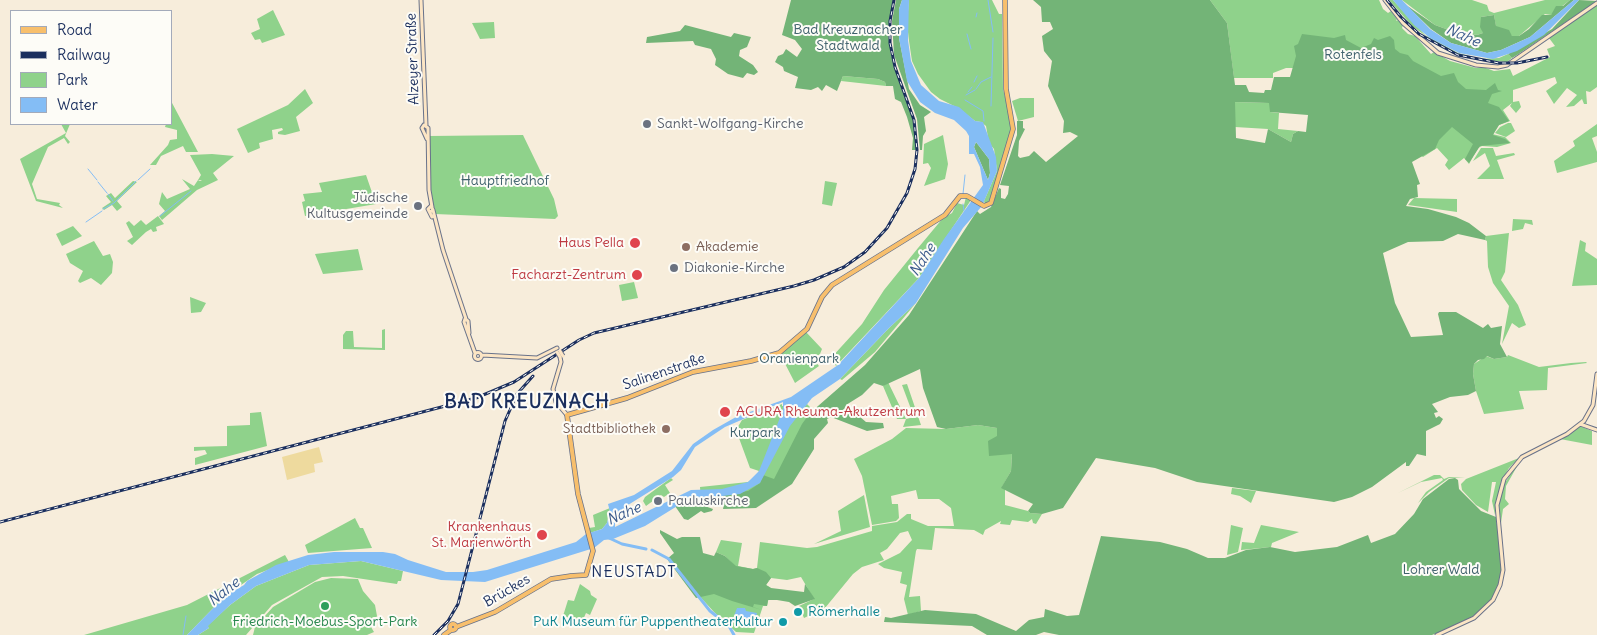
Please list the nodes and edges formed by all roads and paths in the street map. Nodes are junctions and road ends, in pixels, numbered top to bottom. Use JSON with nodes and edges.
{"nodes":[{"id":1,"x":421,"y":0,"type":"edge"},
{"id":2,"x":1005,"y":0,"type":"edge"},
{"id":3,"x":1385,"y":0,"type":"edge"},
{"id":4,"x":1597,"y":3,"type":"edge"},
{"id":5,"x":1597,"y":374,"type":"edge"},
{"id":6,"x":566,"y":416,"type":"junction"},
{"id":7,"x":1584,"y":421,"type":"junction"},
{"id":8,"x":1580,"y":424,"type":"junction"},
{"id":9,"x":1592,"y":429,"type":"junction"},
{"id":10,"x":1597,"y":430,"type":"edge"},
{"id":11,"x":588,"y":567,"type":"junction"},
{"id":12,"x":570,"y":576,"type":"junction"},
{"id":13,"x":444,"y":635,"type":"edge"},
{"id":14,"x":1437,"y":635,"type":"edge"}],
"edges":[{"from":1,"to":6,"type":"main road","name":"Alzeyer Straße","bridge":true},
{"from":2,"to":6,"type":"main road","name":"Salinenstraße"},
{"from":3,"to":4,"type":"main road"},
{"from":5,"to":7,"type":"main road"},
{"from":6,"to":11,"type":"main road"},
{"from":7,"to":8,"type":"main road"},
{"from":7,"to":9,"type":"main road"},
{"from":8,"to":9,"type":"main road"},
{"from":8,"to":14,"type":"main road"},
{"from":9,"to":10,"type":"main road"},
{"from":11,"to":12,"type":"main road","name":"Brückes"},
{"from":11,"to":12,"type":"main road","name":"Brückes"},
{"from":12,"to":13,"type":"main road","name":"Brückes"}]}
